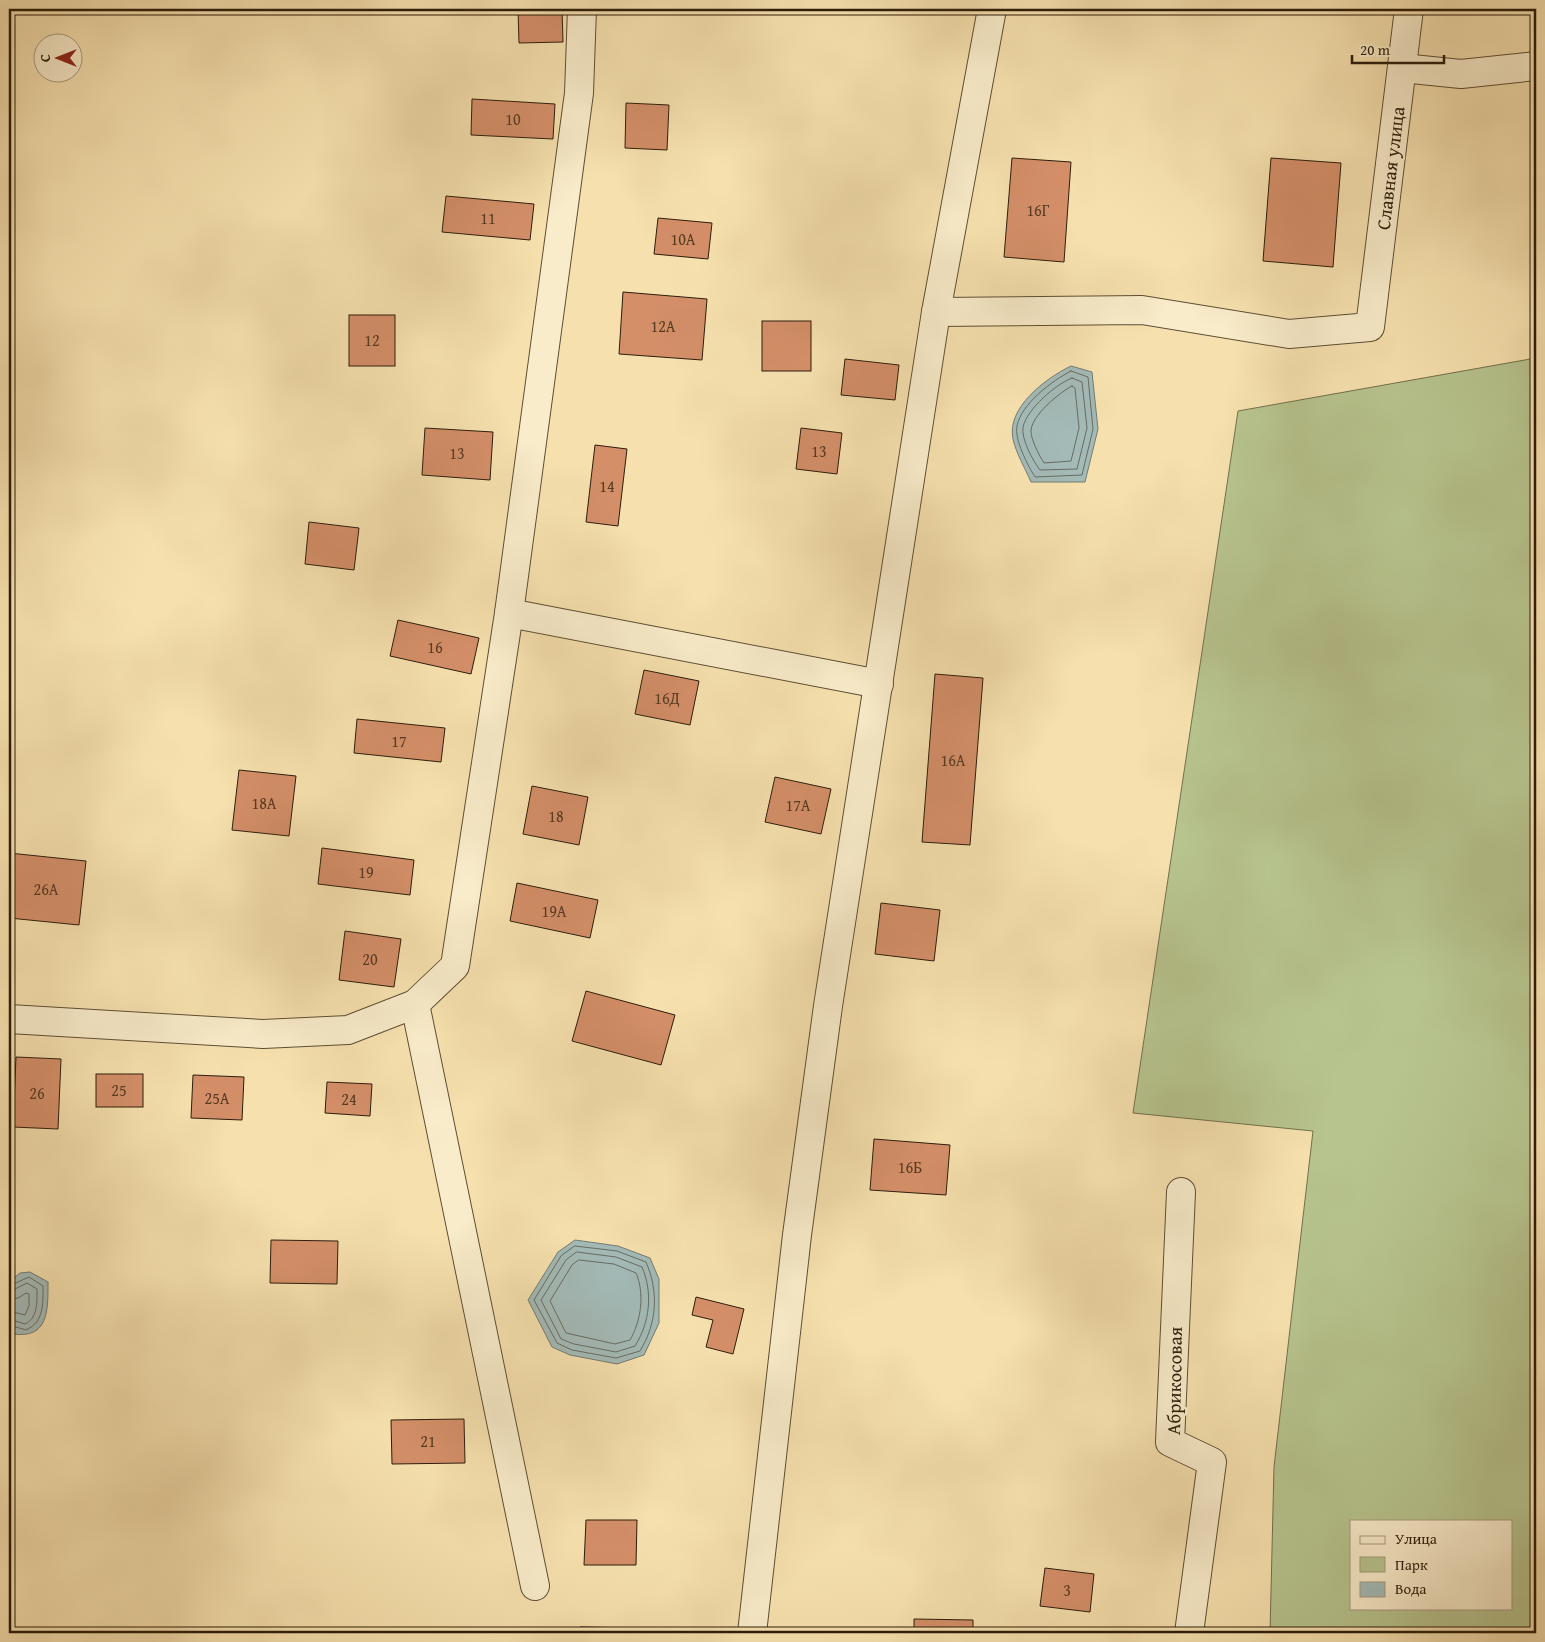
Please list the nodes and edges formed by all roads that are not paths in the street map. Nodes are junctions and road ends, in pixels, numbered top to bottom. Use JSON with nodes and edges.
{"nodes":[{"id":1,"x":582,"y":9,"type":"edge"},
{"id":2,"x":992,"y":9,"type":"edge"},
{"id":3,"x":1409,"y":9,"type":"edge"},
{"id":4,"x":1536,"y":66,"type":"edge"},
{"id":5,"x":1402,"y":68,"type":"junction"},
{"id":6,"x":936,"y":312,"type":"junction"},
{"id":7,"x":509,"y":613,"type":"junction"},
{"id":8,"x":879,"y":684,"type":"junction"},
{"id":9,"x":415,"y":1004,"type":"junction"},
{"id":10,"x":9,"y":1020,"type":"edge"},
{"id":11,"x":1181,"y":1192,"type":"dead end"},
{"id":12,"x":535,"y":1586,"type":"dead end"},
{"id":13,"x":752,"y":1633,"type":"edge"},
{"id":14,"x":1189,"y":1633,"type":"edge"}],
"edges":[{"from":1,"to":7,"type":"street"},
{"from":2,"to":6,"type":"street"},
{"from":3,"to":5,"type":"street","name":"Славная улица"},
{"from":4,"to":5,"type":"street"},
{"from":5,"to":6,"type":"street","name":"Славная улица"},
{"from":6,"to":8,"type":"street"},
{"from":7,"to":8,"type":"street"},
{"from":7,"to":9,"type":"street"},
{"from":8,"to":13,"type":"street"},
{"from":9,"to":10,"type":"street"},
{"from":9,"to":12,"type":"street"},
{"from":11,"to":14,"type":"street","name":"Абрикосовая"}]}
